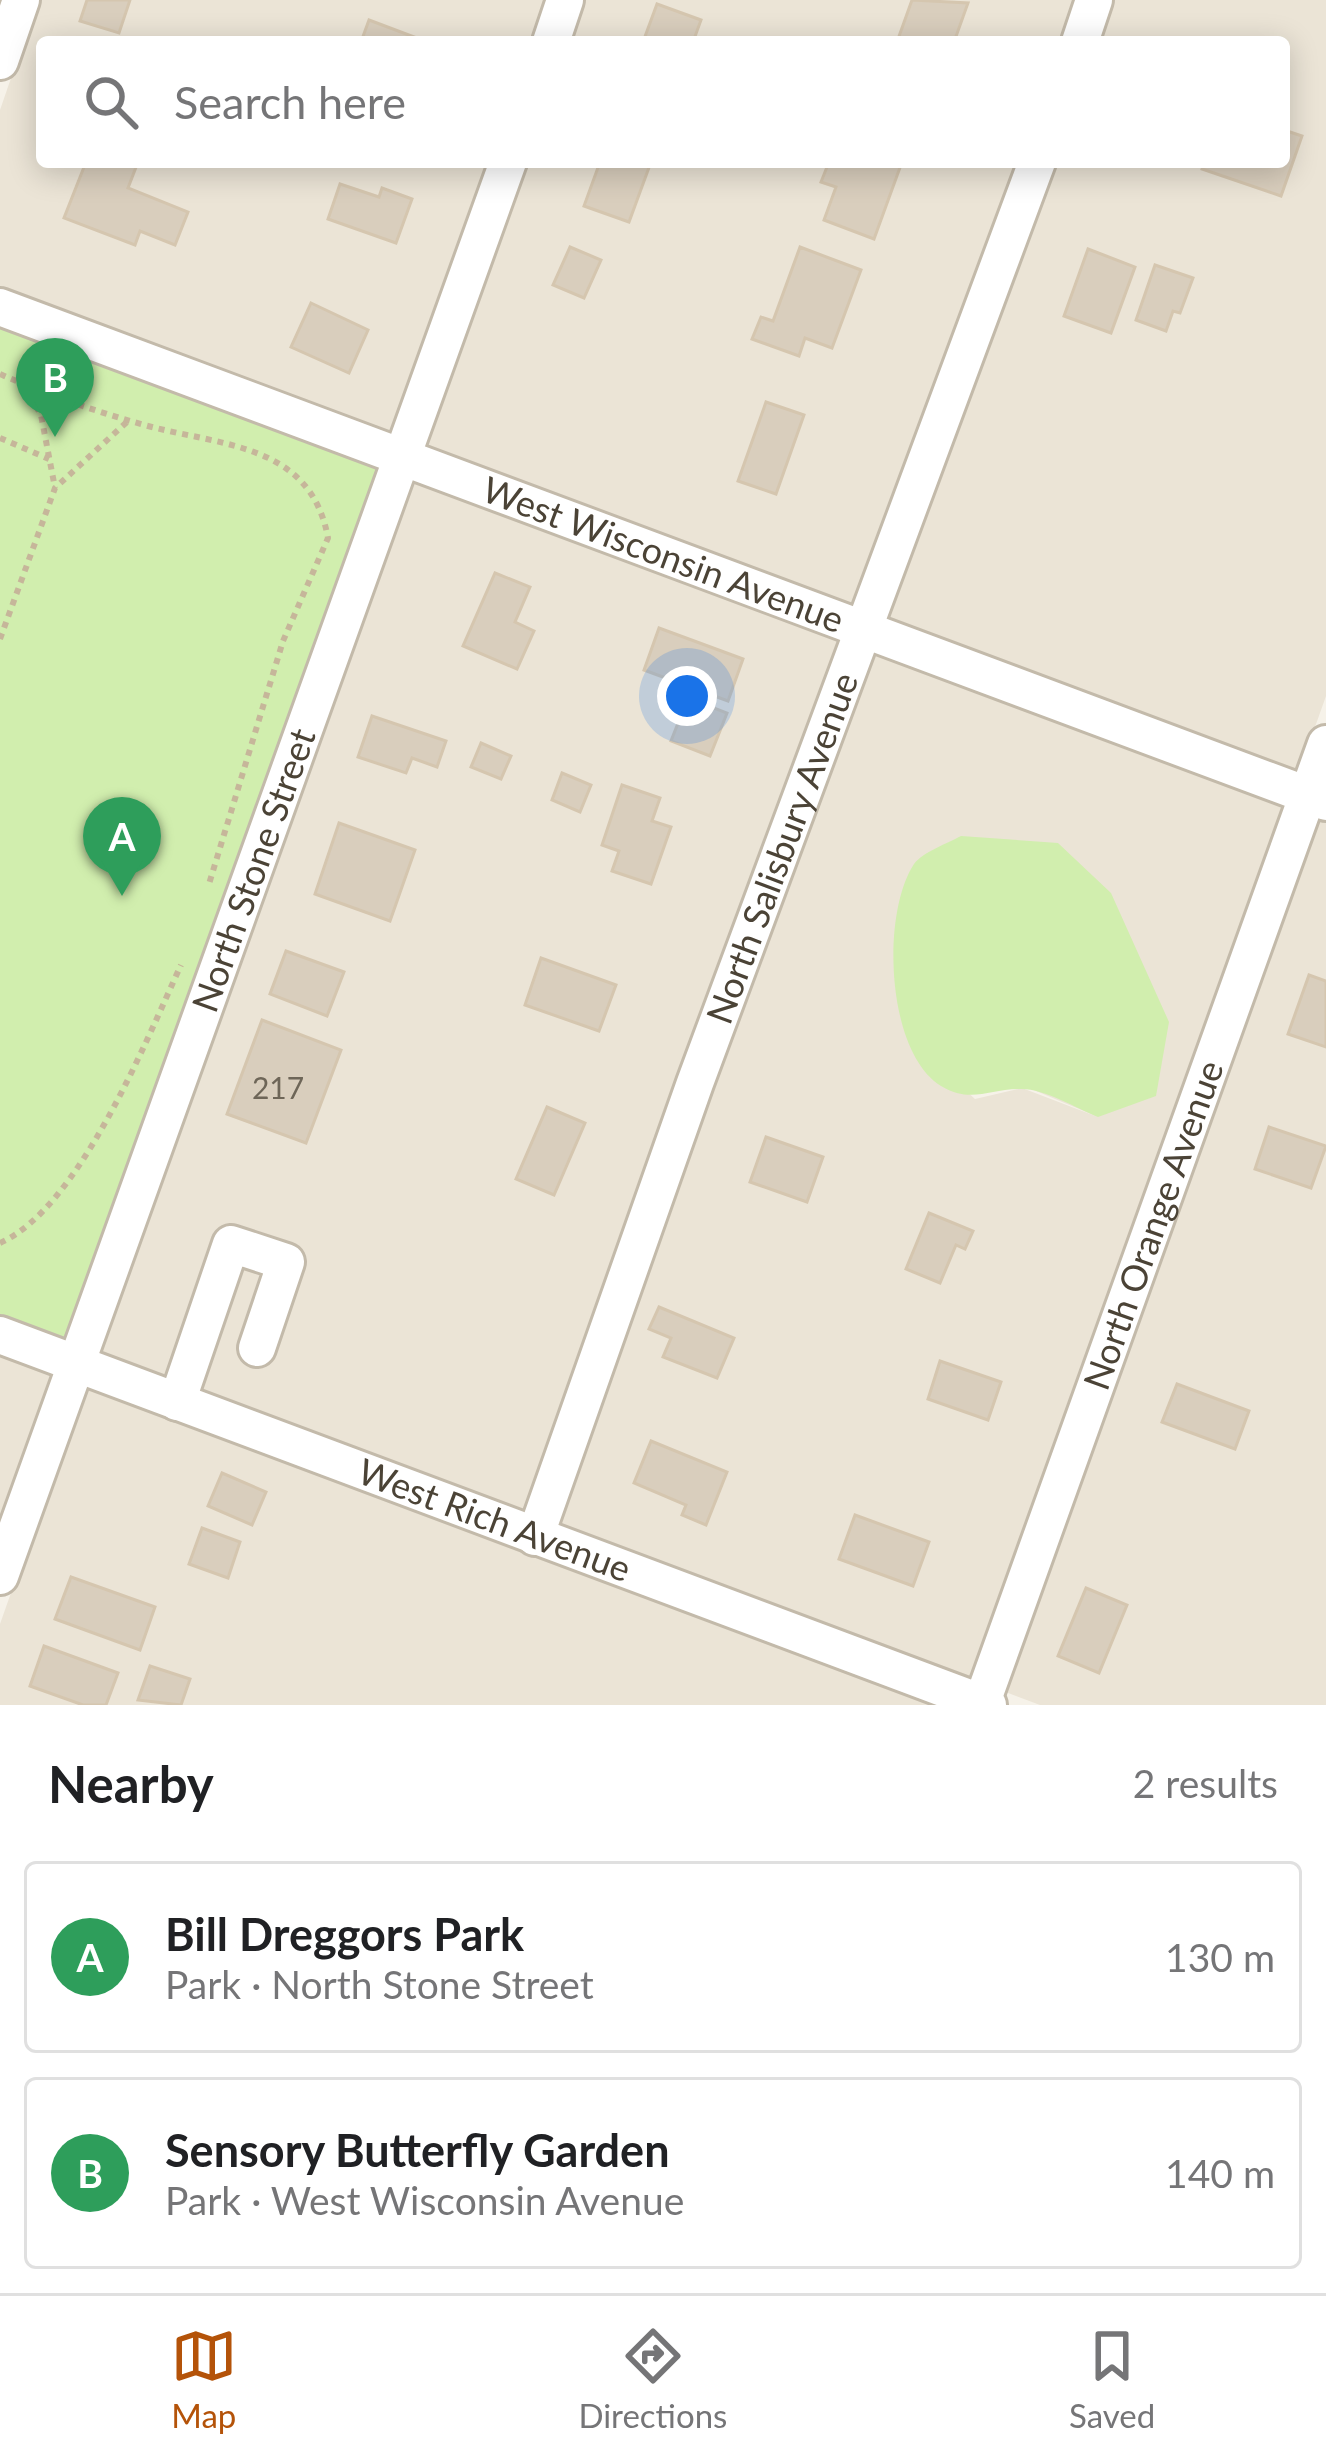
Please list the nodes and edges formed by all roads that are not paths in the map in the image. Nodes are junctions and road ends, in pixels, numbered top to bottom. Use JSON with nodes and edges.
{"nodes":[{"id":1,"x":21,"y":0,"type":"edge"},
{"id":2,"x":565,"y":0,"type":"edge"},
{"id":3,"x":1094,"y":0,"type":"edge"},
{"id":4,"x":552,"y":36,"type":"edge"},
{"id":5,"x":1081,"y":36,"type":"edge"},
{"id":6,"x":0,"y":61,"type":"edge"},
{"id":7,"x":506,"y":168,"type":"edge"},
{"id":8,"x":1035,"y":168,"type":"edge"},
{"id":9,"x":0,"y":308,"type":"edge"},
{"id":10,"x":404,"y":458,"type":"junction"},
{"id":11,"x":865,"y":629,"type":"junction"},
{"id":12,"x":1326,"y":745,"type":"edge"},
{"id":13,"x":1317,"y":798,"type":"edge"},
{"id":14,"x":0,"y":1335,"type":"edge"},
{"id":15,"x":256,"y":1348,"type":"dead end"},
{"id":16,"x":75,"y":1363,"type":"junction"},
{"id":17,"x":177,"y":1402,"type":"junction"},
{"id":18,"x":535,"y":1537,"type":"junction"},
{"id":19,"x":0,"y":1576,"type":"edge"},
{"id":20,"x":984,"y":1704,"type":"edge"}],
"edges":[{"from":1,"to":6,"type":"street"},
{"from":2,"to":4,"type":"street"},
{"from":3,"to":5,"type":"street"},
{"from":7,"to":10,"type":"street","name":"North Stone Street"},
{"from":8,"to":11,"type":"street","name":"North Salisbury Avenue"},
{"from":9,"to":10,"type":"street","name":"West Wisconsin Avenue"},
{"from":10,"to":11,"type":"street","name":"West Wisconsin Avenue"},
{"from":10,"to":16,"type":"street","name":"North Stone Street"},
{"from":11,"to":13,"type":"street","name":"West Wisconsin Avenue"},
{"from":11,"to":18,"type":"street","name":"North Salisbury Avenue"},
{"from":12,"to":13,"type":"street","name":"North Orange Avenue"},
{"from":13,"to":20,"type":"street","name":"North Orange Avenue"},
{"from":14,"to":16,"type":"street","name":"West Rich Avenue"},
{"from":15,"to":17,"type":"street"},
{"from":16,"to":17,"type":"street","name":"West Rich Avenue"},
{"from":16,"to":19,"type":"street","name":"North Stone Street"},
{"from":17,"to":18,"type":"street","name":"West Rich Avenue"},
{"from":18,"to":20,"type":"street","name":"West Rich Avenue"}]}
